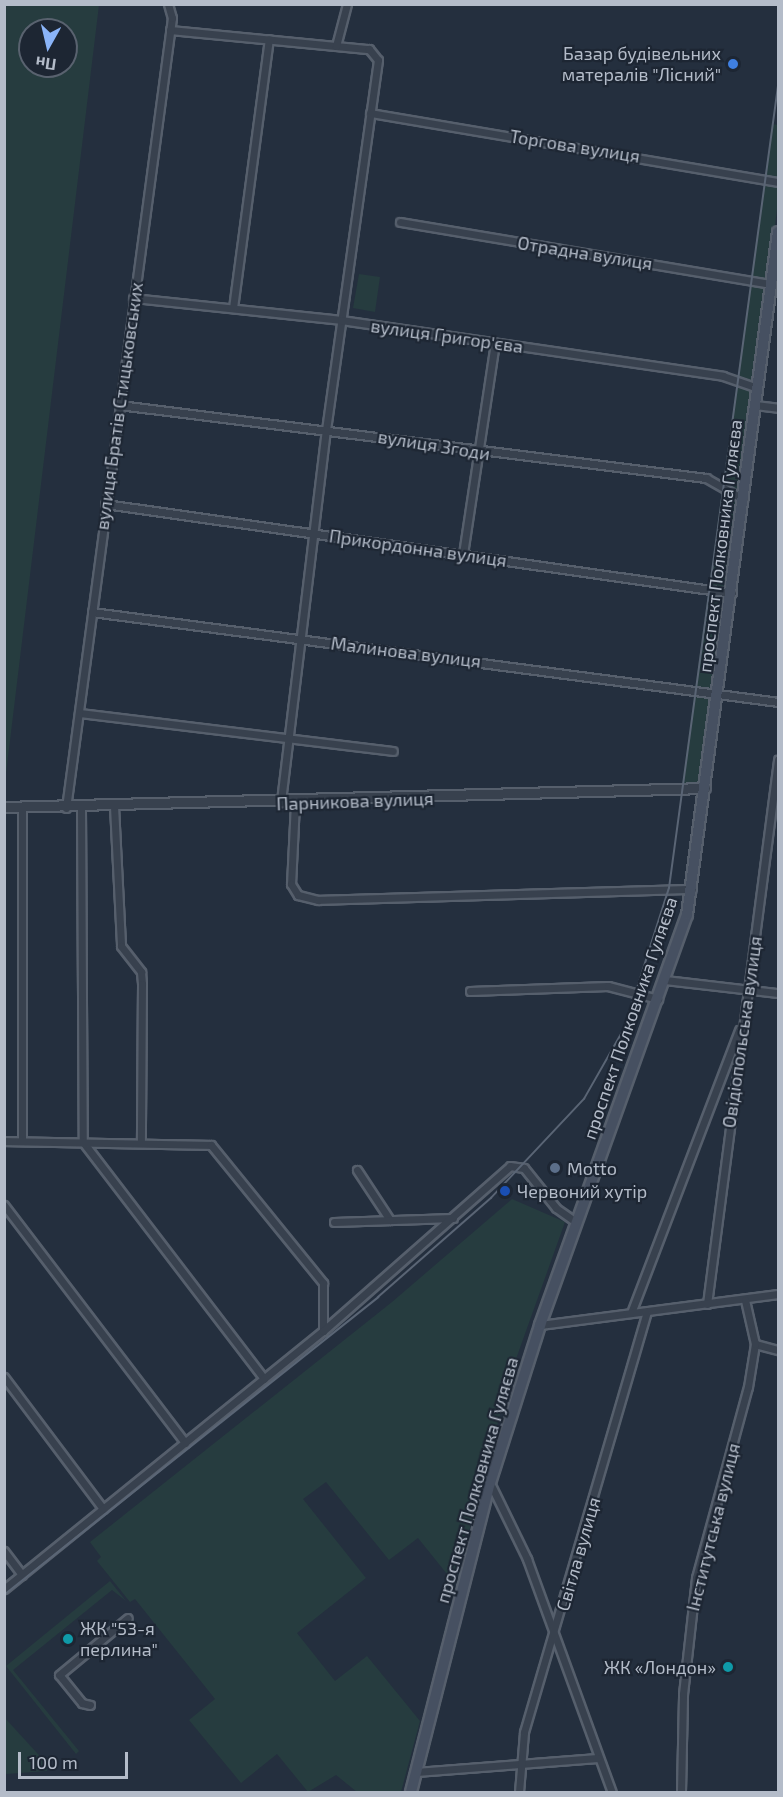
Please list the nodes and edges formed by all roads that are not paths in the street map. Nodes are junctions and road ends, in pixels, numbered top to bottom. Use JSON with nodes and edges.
{"nodes":[{"id":1,"x":168,"y":4,"type":"edge"},
{"id":2,"x":347,"y":4,"type":"edge"},
{"id":3,"x":170,"y":30,"type":"junction"},
{"id":4,"x":269,"y":39,"type":"junction"},
{"id":5,"x":336,"y":46,"type":"junction"},
{"id":6,"x":370,"y":113,"type":"junction"},
{"id":7,"x":778,"y":182,"type":"edge"},
{"id":8,"x":400,"y":222,"type":"dead end"},
{"id":9,"x":778,"y":232,"type":"edge"},
{"id":10,"x":771,"y":284,"type":"junction"},
{"id":11,"x":133,"y":298,"type":"junction"},
{"id":12,"x":233,"y":308,"type":"junction"},
{"id":13,"x":341,"y":320,"type":"junction"},
{"id":14,"x":495,"y":343,"type":"junction"},
{"id":15,"x":757,"y":388,"type":"junction"},
{"id":16,"x":119,"y":405,"type":"junction"},
{"id":17,"x":755,"y":405,"type":"junction"},
{"id":18,"x":778,"y":408,"type":"edge"},
{"id":19,"x":326,"y":429,"type":"junction"},
{"id":20,"x":481,"y":453,"type":"junction"},
{"id":21,"x":743,"y":499,"type":"junction"},
{"id":22,"x":105,"y":504,"type":"junction"},
{"id":23,"x":313,"y":534,"type":"junction"},
{"id":24,"x":463,"y":554,"type":"junction"},
{"id":25,"x":732,"y":593,"type":"junction"},
{"id":26,"x":92,"y":612,"type":"junction"},
{"id":27,"x":301,"y":639,"type":"junction"},
{"id":28,"x":719,"y":692,"type":"junction"},
{"id":29,"x":778,"y":702,"type":"edge"},
{"id":30,"x":79,"y":713,"type":"junction"},
{"id":31,"x":289,"y":738,"type":"junction"},
{"id":32,"x":393,"y":751,"type":"dead end"},
{"id":33,"x":778,"y":760,"type":"edge"},
{"id":34,"x":705,"y":788,"type":"junction"},
{"id":35,"x":281,"y":803,"type":"junction"},
{"id":36,"x":295,"y":803,"type":"junction"},
{"id":37,"x":114,"y":806,"type":"junction"},
{"id":38,"x":4,"y":807,"type":"edge"},
{"id":39,"x":81,"y":807,"type":"junction"},
{"id":40,"x":66,"y":808,"type":"junction"},
{"id":41,"x":22,"y":809,"type":"junction"},
{"id":42,"x":692,"y":889,"type":"junction"},
{"id":43,"x":665,"y":980,"type":"junction"},
{"id":44,"x":747,"y":990,"type":"junction"},
{"id":45,"x":470,"y":991,"type":"dead end"},
{"id":46,"x":778,"y":993,"type":"edge"},
{"id":47,"x":658,"y":999,"type":"junction"},
{"id":48,"x":743,"y":1020,"type":"junction"},
{"id":49,"x":4,"y":1141,"type":"edge"},
{"id":50,"x":22,"y":1141,"type":"junction"},
{"id":51,"x":83,"y":1142,"type":"junction"},
{"id":52,"x":141,"y":1142,"type":"junction"},
{"id":53,"x":357,"y":1170,"type":"dead end"},
{"id":54,"x":4,"y":1205,"type":"edge"},
{"id":55,"x":453,"y":1218,"type":"junction"},
{"id":56,"x":390,"y":1220,"type":"junction"},
{"id":57,"x":334,"y":1221,"type":"dead end"},
{"id":58,"x":576,"y":1222,"type":"junction"},
{"id":59,"x":778,"y":1294,"type":"edge"},
{"id":60,"x":745,"y":1300,"type":"junction"},
{"id":61,"x":707,"y":1304,"type":"junction"},
{"id":62,"x":647,"y":1312,"type":"junction"},
{"id":63,"x":631,"y":1313,"type":"junction"},
{"id":64,"x":540,"y":1324,"type":"junction"},
{"id":65,"x":323,"y":1331,"type":"junction"},
{"id":66,"x":755,"y":1344,"type":"junction"},
{"id":67,"x":778,"y":1350,"type":"edge"},
{"id":68,"x":4,"y":1377,"type":"edge"},
{"id":69,"x":264,"y":1379,"type":"junction"},
{"id":70,"x":185,"y":1443,"type":"junction"},
{"id":71,"x":490,"y":1483,"type":"junction"},
{"id":72,"x":103,"y":1509,"type":"junction"},
{"id":73,"x":4,"y":1551,"type":"edge"},
{"id":74,"x":22,"y":1575,"type":"junction"},
{"id":75,"x":4,"y":1589,"type":"edge"},
{"id":76,"x":128,"y":1618,"type":"dead end"},
{"id":77,"x":555,"y":1633,"type":"junction"},
{"id":78,"x":90,"y":1705,"type":"dead end"},
{"id":79,"x":597,"y":1758,"type":"junction"},
{"id":80,"x":518,"y":1764,"type":"junction"},
{"id":81,"x":416,"y":1772,"type":"junction"},
{"id":82,"x":411,"y":1792,"type":"edge"},
{"id":83,"x":519,"y":1792,"type":"edge"},
{"id":84,"x":612,"y":1792,"type":"edge"},
{"id":85,"x":681,"y":1792,"type":"edge"}],
"edges":[{"from":1,"to":3,"type":"street","name":"вулиця Братів Стицьковських"},
{"from":2,"to":5,"type":"street"},
{"from":3,"to":4,"type":"street"},
{"from":3,"to":11,"type":"street","name":"вулиця Братів Стицьковських"},
{"from":4,"to":5,"type":"street"},
{"from":4,"to":12,"type":"street"},
{"from":5,"to":6,"type":"street"},
{"from":6,"to":7,"type":"street","name":"Торгова вулиця"},
{"from":6,"to":13,"type":"street"},
{"from":8,"to":10,"type":"street","name":"Отрадна вулиця"},
{"from":9,"to":10,"type":"main road","name":"проспект Полковника Гуляєва"},
{"from":10,"to":15,"type":"main road","name":"проспект Полковника Гуляєва"},
{"from":11,"to":12,"type":"street","name":"вулиця Григор'єва"},
{"from":11,"to":16,"type":"street","name":"вулиця Братів Стицьковських"},
{"from":12,"to":13,"type":"street","name":"вулиця Григор'єва"},
{"from":13,"to":14,"type":"street","name":"вулиця Григор'єва"},
{"from":13,"to":19,"type":"street"},
{"from":14,"to":15,"type":"street","name":"вулиця Григор'єва"},
{"from":14,"to":20,"type":"street"},
{"from":15,"to":17,"type":"main road","name":"проспект Полковника Гуляєва"},
{"from":16,"to":19,"type":"street","name":"вулиця Згоди"},
{"from":16,"to":22,"type":"street","name":"вулиця Братів Стицьковських"},
{"from":17,"to":18,"type":"street"},
{"from":17,"to":21,"type":"main road","name":"проспект Полковника Гуляєва"},
{"from":19,"to":20,"type":"street","name":"вулиця Згоди"},
{"from":19,"to":23,"type":"street"},
{"from":20,"to":21,"type":"street","name":"вулиця Згоди"},
{"from":20,"to":24,"type":"street"},
{"from":21,"to":25,"type":"main road","name":"проспект Полковника Гуляєва"},
{"from":22,"to":23,"type":"street","name":"Прикордонна вулиця"},
{"from":22,"to":26,"type":"street","name":"вулиця Братів Стицьковських"},
{"from":23,"to":24,"type":"street","name":"Прикордонна вулиця"},
{"from":23,"to":27,"type":"street"},
{"from":24,"to":25,"type":"street","name":"Прикордонна вулиця"},
{"from":25,"to":28,"type":"main road","name":"проспект Полковника Гуляєва"},
{"from":26,"to":27,"type":"street","name":"Малинова вулиця"},
{"from":26,"to":30,"type":"street","name":"вулиця Братів Стицьковських"},
{"from":27,"to":28,"type":"street","name":"Малинова вулиця"},
{"from":27,"to":31,"type":"street"},
{"from":28,"to":29,"type":"street","name":"Малинова вулиця"},
{"from":28,"to":34,"type":"main road","name":"проспект Полковника Гуляєва"},
{"from":30,"to":31,"type":"street"},
{"from":30,"to":40,"type":"street","name":"вулиця Братів Стицьковських"},
{"from":31,"to":32,"type":"street"},
{"from":31,"to":35,"type":"street"},
{"from":33,"to":44,"type":"street","name":"Овідіопольська вулиця"},
{"from":34,"to":36,"type":"street","name":"Парникова вулиця"},
{"from":34,"to":42,"type":"main road","name":"проспект Полковника Гуляєва"},
{"from":35,"to":36,"type":"street","name":"Парникова вулиця"},
{"from":35,"to":37,"type":"street","name":"Парникова вулиця"},
{"from":36,"to":42,"type":"street"},
{"from":37,"to":39,"type":"street","name":"Парникова вулиця"},
{"from":37,"to":52,"type":"street"},
{"from":38,"to":41,"type":"street","name":"Парникова вулиця"},
{"from":39,"to":40,"type":"street","name":"Парникова вулиця"},
{"from":39,"to":51,"type":"street"},
{"from":40,"to":41,"type":"street","name":"Парникова вулиця"},
{"from":41,"to":50,"type":"street"},
{"from":42,"to":43,"type":"main road","name":"проспект Полковника Гуляєва"},
{"from":43,"to":44,"type":"street"},
{"from":43,"to":47,"type":"main road","name":"проспект Полковника Гуляєва"},
{"from":44,"to":46,"type":"street"},
{"from":44,"to":48,"type":"street","name":"Овідіопольська вулиця"},
{"from":45,"to":47,"type":"street"},
{"from":47,"to":58,"type":"main road","name":"проспект Полковника Гуляєва"},
{"from":48,"to":61,"type":"street","name":"Овідіопольська вулиця"},
{"from":48,"to":63,"type":"street"},
{"from":49,"to":50,"type":"street"},
{"from":50,"to":51,"type":"street"},
{"from":51,"to":52,"type":"street"},
{"from":51,"to":69,"type":"street"},
{"from":52,"to":65,"type":"street"},
{"from":53,"to":56,"type":"street"},
{"from":54,"to":70,"type":"street"},
{"from":55,"to":56,"type":"street"},
{"from":55,"to":58,"type":"street"},
{"from":55,"to":65,"type":"street"},
{"from":56,"to":57,"type":"street"},
{"from":58,"to":64,"type":"main road","name":"проспект Полковника Гуляєва"},
{"from":59,"to":60,"type":"street"},
{"from":60,"to":61,"type":"street"},
{"from":60,"to":66,"type":"street","name":"Інститутська вулиця"},
{"from":61,"to":62,"type":"street"},
{"from":62,"to":63,"type":"street"},
{"from":62,"to":77,"type":"street","name":"Світла вулиця"},
{"from":63,"to":64,"type":"street"},
{"from":64,"to":71,"type":"main road","name":"проспект Полковника Гуляєва"},
{"from":65,"to":69,"type":"street"},
{"from":66,"to":67,"type":"street"},
{"from":66,"to":85,"type":"street","name":"Інститутська вулиця"},
{"from":68,"to":72,"type":"street"},
{"from":69,"to":70,"type":"street"},
{"from":70,"to":72,"type":"street"},
{"from":71,"to":77,"type":"street"},
{"from":71,"to":81,"type":"main road","name":"проспект Полковника Гуляєва"},
{"from":72,"to":74,"type":"street"},
{"from":73,"to":74,"type":"street"},
{"from":74,"to":75,"type":"street"},
{"from":76,"to":78,"type":"street"},
{"from":77,"to":79,"type":"street","name":"Світла вулиця"},
{"from":77,"to":80,"type":"street"},
{"from":79,"to":80,"type":"street"},
{"from":79,"to":84,"type":"street","name":"Світла вулиця"},
{"from":80,"to":81,"type":"street"},
{"from":80,"to":83,"type":"street"},
{"from":81,"to":82,"type":"main road","name":"проспект Полковника Гуляєва"}]}
